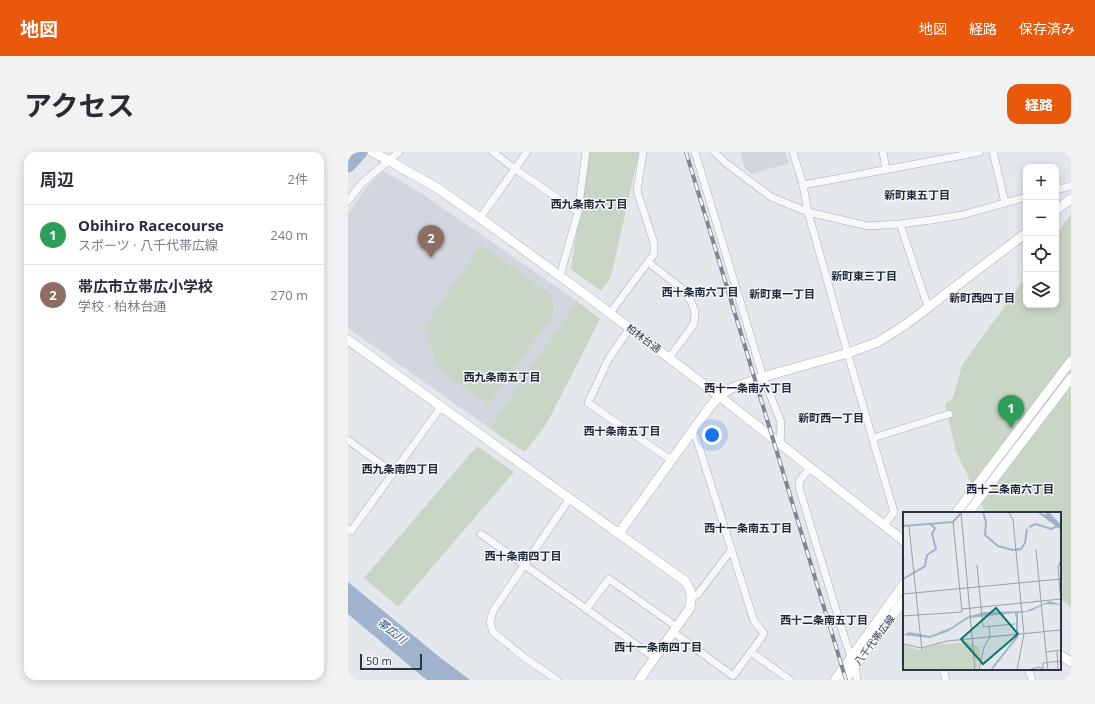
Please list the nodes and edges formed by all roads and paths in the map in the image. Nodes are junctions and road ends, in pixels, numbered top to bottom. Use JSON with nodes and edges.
{"nodes":[{"id":1,"x":372,"y":152,"type":"edge"},
{"id":2,"x":399,"y":152,"type":"edge"},
{"id":3,"x":493,"y":152,"type":"edge"},
{"id":4,"x":527,"y":152,"type":"edge"},
{"id":5,"x":586,"y":152,"type":"edge"},
{"id":6,"x":643,"y":152,"type":"edge"},
{"id":7,"x":695,"y":152,"type":"edge"},
{"id":8,"x":714,"y":152,"type":"edge"},
{"id":9,"x":793,"y":152,"type":"edge"},
{"id":10,"x":883,"y":152,"type":"edge"},
{"id":11,"x":980,"y":152,"type":"edge"},
{"id":12,"x":993,"y":152,"type":"edge"},
{"id":13,"x":384,"y":159,"type":"junction"},
{"id":14,"x":515,"y":169,"type":"junction"},
{"id":15,"x":886,"y":170,"type":"junction"},
{"id":16,"x":803,"y":185,"type":"junction"},
{"id":17,"x":1071,"y":186,"type":"edge"},
{"id":18,"x":1059,"y":189,"type":"edge"},
{"id":19,"x":1023,"y":198,"type":"edge"},
{"id":20,"x":1071,"y":199,"type":"edge"},
{"id":21,"x":348,"y":201,"type":"edge"},
{"id":22,"x":1005,"y":203,"type":"junction"},
{"id":23,"x":1059,"y":208,"type":"edge"},
{"id":24,"x":578,"y":212,"type":"junction"},
{"id":25,"x":808,"y":212,"type":"junction"},
{"id":26,"x":480,"y":218,"type":"junction"},
{"id":27,"x":900,"y":224,"type":"junction"},
{"id":28,"x":1023,"y":235,"type":"edge"},
{"id":29,"x":648,"y":262,"type":"junction"},
{"id":30,"x":560,"y":276,"type":"junction"},
{"id":31,"x":928,"y":307,"type":"junction"},
{"id":32,"x":610,"y":312,"type":"junction"},
{"id":33,"x":630,"y":328,"type":"junction"},
{"id":34,"x":348,"y":340,"type":"edge"},
{"id":35,"x":848,"y":353,"type":"junction"},
{"id":36,"x":669,"y":358,"type":"junction"},
{"id":37,"x":1071,"y":361,"type":"edge"},
{"id":38,"x":763,"y":377,"type":"junction"},
{"id":39,"x":1071,"y":378,"type":"edge"},
{"id":40,"x":720,"y":396,"type":"junction"},
{"id":41,"x":441,"y":407,"type":"junction"},
{"id":42,"x":949,"y":414,"type":"dead end"},
{"id":43,"x":690,"y":433,"type":"junction"},
{"id":44,"x":873,"y":438,"type":"junction"},
{"id":45,"x":348,"y":440,"type":"edge"},
{"id":46,"x":780,"y":444,"type":"junction"},
{"id":47,"x":671,"y":460,"type":"junction"},
{"id":48,"x":810,"y":468,"type":"junction"},
{"id":49,"x":393,"y":473,"type":"junction"},
{"id":50,"x":570,"y":498,"type":"junction"},
{"id":51,"x":957,"y":512,"type":"edge"},
{"id":52,"x":969,"y":512,"type":"edge"},
{"id":53,"x":884,"y":526,"type":"junction"},
{"id":54,"x":348,"y":529,"type":"edge"},
{"id":55,"x":619,"y":533,"type":"junction"},
{"id":56,"x":481,"y":534,"type":"dead end"},
{"id":57,"x":903,"y":540,"type":"edge"},
{"id":58,"x":732,"y":549,"type":"junction"},
{"id":59,"x":524,"y":566,"type":"junction"},
{"id":60,"x":903,"y":586,"type":"edge"},
{"id":61,"x":691,"y":597,"type":"junction"},
{"id":62,"x":903,"y":601,"type":"edge"},
{"id":63,"x":586,"y":609,"type":"junction"},
{"id":64,"x":675,"y":630,"type":"junction"},
{"id":65,"x":751,"y":652,"type":"junction"},
{"id":66,"x":1061,"y":656,"type":"edge"},
{"id":67,"x":654,"y":658,"type":"junction"},
{"id":68,"x":853,"y":661,"type":"junction"},
{"id":69,"x":1071,"y":662,"type":"edge"},
{"id":70,"x":943,"y":670,"type":"edge"},
{"id":71,"x":1028,"y":670,"type":"edge"},
{"id":72,"x":557,"y":680,"type":"edge"},
{"id":73,"x":639,"y":680,"type":"edge"},
{"id":74,"x":790,"y":680,"type":"edge"},
{"id":75,"x":835,"y":680,"type":"edge"},
{"id":76,"x":845,"y":680,"type":"edge"},
{"id":77,"x":857,"y":680,"type":"edge"},
{"id":78,"x":946,"y":680,"type":"edge"},
{"id":79,"x":1032,"y":680,"type":"edge"}],
"edges":[{"from":1,"to":13,"type":"street","name":"柏林台通"},
{"from":2,"to":13,"type":"street"},
{"from":3,"to":14,"type":"street"},
{"from":4,"to":14,"type":"street"},
{"from":5,"to":24,"type":"street"},
{"from":6,"to":29,"type":"street"},
{"from":7,"to":38,"type":"street"},
{"from":8,"to":25,"type":"street"},
{"from":9,"to":16,"type":"street"},
{"from":10,"to":15,"type":"street"},
{"from":11,"to":15,"type":"street"},
{"from":12,"to":22,"type":"street"},
{"from":13,"to":21,"type":"street"},
{"from":13,"to":26,"type":"street","name":"柏林台通"},
{"from":14,"to":24,"type":"street"},
{"from":14,"to":26,"type":"street"},
{"from":15,"to":16,"type":"street"},
{"from":16,"to":25,"type":"street"},
{"from":17,"to":18,"type":"street"},
{"from":19,"to":22,"type":"street"},
{"from":20,"to":23,"type":"street"},
{"from":22,"to":27,"type":"street"},
{"from":24,"to":30,"type":"street"},
{"from":25,"to":27,"type":"street"},
{"from":25,"to":35,"type":"street"},
{"from":26,"to":30,"type":"street","name":"柏林台通"},
{"from":27,"to":31,"type":"street"},
{"from":28,"to":31,"type":"street"},
{"from":29,"to":32,"type":"street"},
{"from":29,"to":36,"type":"street"},
{"from":30,"to":32,"type":"street","name":"柏林台通"},
{"from":31,"to":35,"type":"street"},
{"from":32,"to":33,"type":"street","name":"柏林台通"},
{"from":33,"to":36,"type":"street","name":"柏林台通"},
{"from":33,"to":47,"type":"street"},
{"from":34,"to":41,"type":"street"},
{"from":35,"to":38,"type":"street"},
{"from":35,"to":44,"type":"street"},
{"from":36,"to":40,"type":"street","name":"柏林台通"},
{"from":37,"to":51,"type":"street"},
{"from":38,"to":40,"type":"street"},
{"from":38,"to":46,"type":"street"},
{"from":39,"to":52,"type":"street"},
{"from":40,"to":43,"type":"street"},
{"from":40,"to":46,"type":"street","name":"柏林台通"},
{"from":41,"to":49,"type":"street"},
{"from":41,"to":50,"type":"street"},
{"from":42,"to":44,"type":"street"},
{"from":43,"to":47,"type":"street"},
{"from":43,"to":58,"type":"street"},
{"from":44,"to":53,"type":"street"},
{"from":45,"to":49,"type":"street"},
{"from":46,"to":48,"type":"street","name":"柏林台通"},
{"from":47,"to":55,"type":"street"},
{"from":48,"to":53,"type":"street","name":"柏林台通"},
{"from":48,"to":68,"type":"street"},
{"from":49,"to":54,"type":"street"},
{"from":50,"to":55,"type":"street"},
{"from":50,"to":59,"type":"street"},
{"from":53,"to":57,"type":"street","name":"柏林台通"},
{"from":55,"to":61,"type":"street"},
{"from":56,"to":59,"type":"street"},
{"from":58,"to":61,"type":"street"},
{"from":58,"to":65,"type":"street"},
{"from":59,"to":63,"type":"street"},
{"from":59,"to":72,"type":"street"},
{"from":60,"to":68,"type":"street","name":"八千代帯広線"},
{"from":61,"to":64,"type":"street"},
{"from":62,"to":68,"type":"street","name":"八千代帯広線"},
{"from":63,"to":64,"type":"street"},
{"from":63,"to":67,"type":"street"},
{"from":64,"to":65,"type":"street"},
{"from":64,"to":67,"type":"street"},
{"from":65,"to":74,"type":"street"},
{"from":66,"to":69,"type":"street"},
{"from":67,"to":73,"type":"street"},
{"from":68,"to":75,"type":"street","name":"八千代帯広線"},
{"from":68,"to":76,"type":"street","name":"八千代帯広線"},
{"from":68,"to":77,"type":"street"},
{"from":70,"to":78,"type":"street"},
{"from":71,"to":79,"type":"street"}]}
